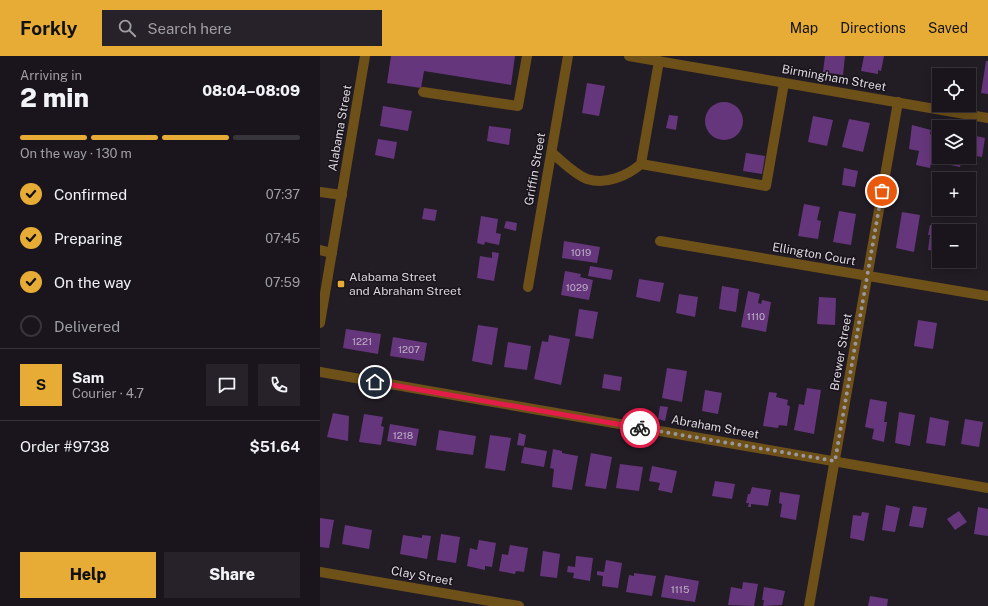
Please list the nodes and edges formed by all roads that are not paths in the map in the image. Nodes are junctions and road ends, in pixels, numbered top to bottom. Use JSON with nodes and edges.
{"nodes":[{"id":1,"x":365,"y":56,"type":"edge"},
{"id":2,"x":527,"y":56,"type":"edge"},
{"id":3,"x":568,"y":56,"type":"edge"},
{"id":4,"x":629,"y":56,"type":"edge"},
{"id":5,"x":658,"y":61,"type":"junction"},
{"id":6,"x":784,"y":83,"type":"junction"},
{"id":7,"x":422,"y":92,"type":"dead end"},
{"id":8,"x":898,"y":102,"type":"junction"},
{"id":9,"x":988,"y":118,"type":"edge"},
{"id":10,"x":552,"y":153,"type":"junction"},
{"id":11,"x":641,"y":164,"type":"junction"},
{"id":12,"x":320,"y":192,"type":"edge"},
{"id":13,"x":342,"y":195,"type":"junction"},
{"id":14,"x":660,"y":241,"type":"dead end"},
{"id":15,"x":320,"y":250,"type":"edge"},
{"id":16,"x":332,"y":252,"type":"junction"},
{"id":17,"x":868,"y":276,"type":"junction"},
{"id":18,"x":528,"y":287,"type":"dead end"},
{"id":19,"x":988,"y":296,"type":"edge"},
{"id":20,"x":320,"y":323,"type":"edge"},
{"id":21,"x":320,"y":372,"type":"edge"},
{"id":22,"x":835,"y":461,"type":"junction"},
{"id":23,"x":988,"y":488,"type":"edge"},
{"id":24,"x":320,"y":572,"type":"edge"},
{"id":25,"x":520,"y":606,"type":"edge"},
{"id":26,"x":809,"y":606,"type":"edge"}],
"edges":[{"from":1,"to":13,"type":"street","name":"Alabama Street"},
{"from":2,"to":7,"type":"street"},
{"from":3,"to":10,"type":"street","name":"Griffin Street"},
{"from":4,"to":5,"type":"street","name":"Birmingham Street"},
{"from":5,"to":6,"type":"street","name":"Birmingham Street"},
{"from":5,"to":11,"type":"street"},
{"from":6,"to":8,"type":"street","name":"Birmingham Street"},
{"from":6,"to":11,"type":"street"},
{"from":8,"to":9,"type":"street","name":"Birmingham Street"},
{"from":8,"to":17,"type":"street","name":"Brewer Street"},
{"from":10,"to":11,"type":"street"},
{"from":10,"to":18,"type":"street","name":"Griffin Street"},
{"from":12,"to":13,"type":"street"},
{"from":13,"to":16,"type":"street","name":"Alabama Street"},
{"from":14,"to":17,"type":"street","name":"Ellington Court"},
{"from":15,"to":16,"type":"street"},
{"from":16,"to":20,"type":"street","name":"Alabama Street"},
{"from":17,"to":19,"type":"street","name":"Ellington Court"},
{"from":17,"to":22,"type":"street","name":"Brewer Street"},
{"from":21,"to":22,"type":"street","name":"Abraham Street"},
{"from":22,"to":23,"type":"street","name":"Abraham Street"},
{"from":22,"to":26,"type":"street","name":"Brewer Street"},
{"from":24,"to":25,"type":"street","name":"Clay Street"}]}
